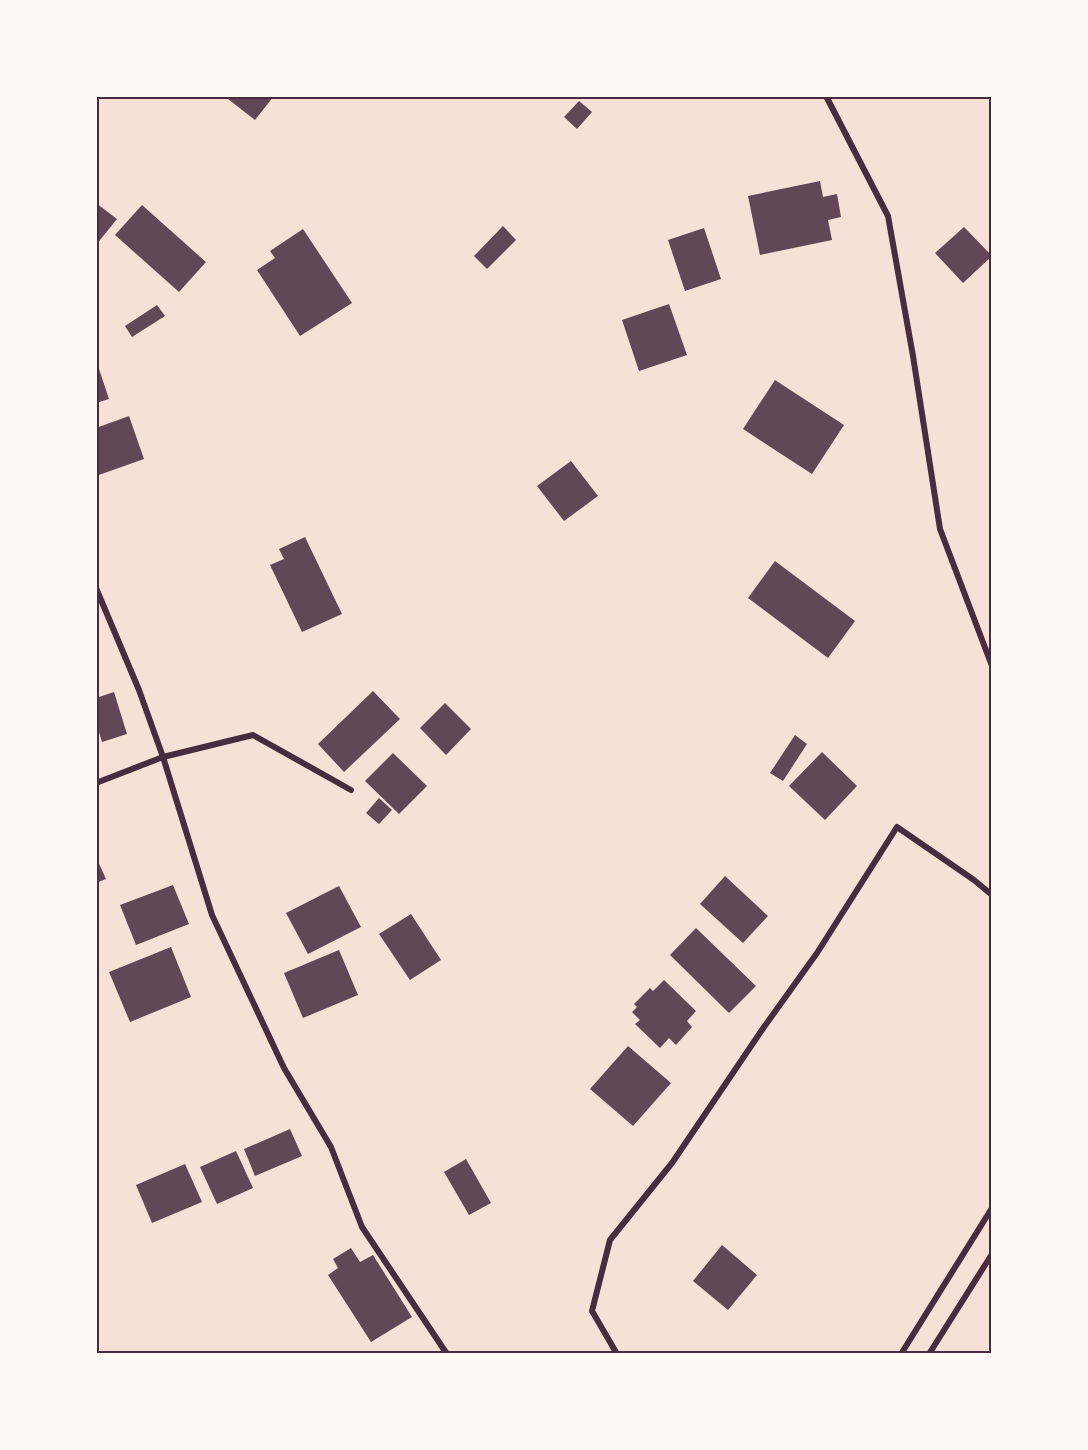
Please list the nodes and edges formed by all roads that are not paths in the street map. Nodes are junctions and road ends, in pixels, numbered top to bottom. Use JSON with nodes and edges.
{"nodes":[{"id":1,"x":826,"y":96,"type":"edge"},
{"id":2,"x":96,"y":588,"type":"edge"},
{"id":3,"x":992,"y":666,"type":"edge"},
{"id":4,"x":163,"y":757,"type":"junction"},
{"id":5,"x":96,"y":783,"type":"edge"},
{"id":6,"x":351,"y":790,"type":"dead end"},
{"id":7,"x":992,"y":895,"type":"edge"},
{"id":8,"x":992,"y":1208,"type":"edge"},
{"id":9,"x":992,"y":1254,"type":"edge"},
{"id":10,"x":447,"y":1354,"type":"edge"},
{"id":11,"x":617,"y":1354,"type":"edge"},
{"id":12,"x":901,"y":1354,"type":"edge"},
{"id":13,"x":929,"y":1354,"type":"edge"}],
"edges":[{"from":1,"to":3,"type":"street"},
{"from":2,"to":4,"type":"street"},
{"from":4,"to":5,"type":"street"},
{"from":4,"to":6,"type":"street"},
{"from":4,"to":10,"type":"street"},
{"from":7,"to":11,"type":"street"},
{"from":8,"to":12,"type":"street"},
{"from":9,"to":13,"type":"street"}]}
